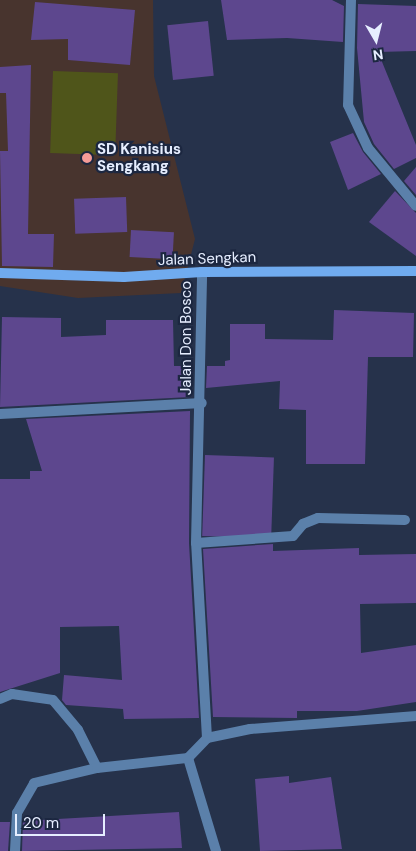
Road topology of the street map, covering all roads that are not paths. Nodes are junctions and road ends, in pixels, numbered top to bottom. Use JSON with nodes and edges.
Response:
{"nodes":[{"id":1,"x":350,"y":0,"type":"edge"},
{"id":2,"x":416,"y":206,"type":"edge"},
{"id":3,"x":416,"y":271,"type":"edge"},
{"id":4,"x":202,"y":272,"type":"junction"},
{"id":5,"x":0,"y":273,"type":"edge"},
{"id":6,"x":202,"y":404,"type":"junction"},
{"id":7,"x":0,"y":414,"type":"edge"},
{"id":8,"x":406,"y":520,"type":"dead end"},
{"id":9,"x":196,"y":543,"type":"junction"},
{"id":10,"x":0,"y":699,"type":"edge"},
{"id":11,"x":416,"y":716,"type":"edge"},
{"id":12,"x":206,"y":738,"type":"junction"},
{"id":13,"x":188,"y":758,"type":"junction"},
{"id":14,"x":97,"y":768,"type":"junction"},
{"id":15,"x":15,"y":851,"type":"edge"},
{"id":16,"x":216,"y":851,"type":"edge"}],
"edges":[{"from":1,"to":2,"type":"street"},
{"from":3,"to":4,"type":"main road","name":"Jalan Sengkan"},
{"from":4,"to":5,"type":"main road","name":"Jalan Sengkan"},
{"from":4,"to":6,"type":"street","name":"Jalan Don Bosco"},
{"from":6,"to":7,"type":"street"},
{"from":6,"to":9,"type":"street","name":"Jalan Don Bosco"},
{"from":8,"to":9,"type":"street"},
{"from":9,"to":12,"type":"street","name":"Jalan Don Bosco"},
{"from":10,"to":14,"type":"street"},
{"from":11,"to":12,"type":"street"},
{"from":12,"to":13,"type":"street"},
{"from":13,"to":14,"type":"street"},
{"from":13,"to":16,"type":"street"},
{"from":14,"to":15,"type":"street"}]}
